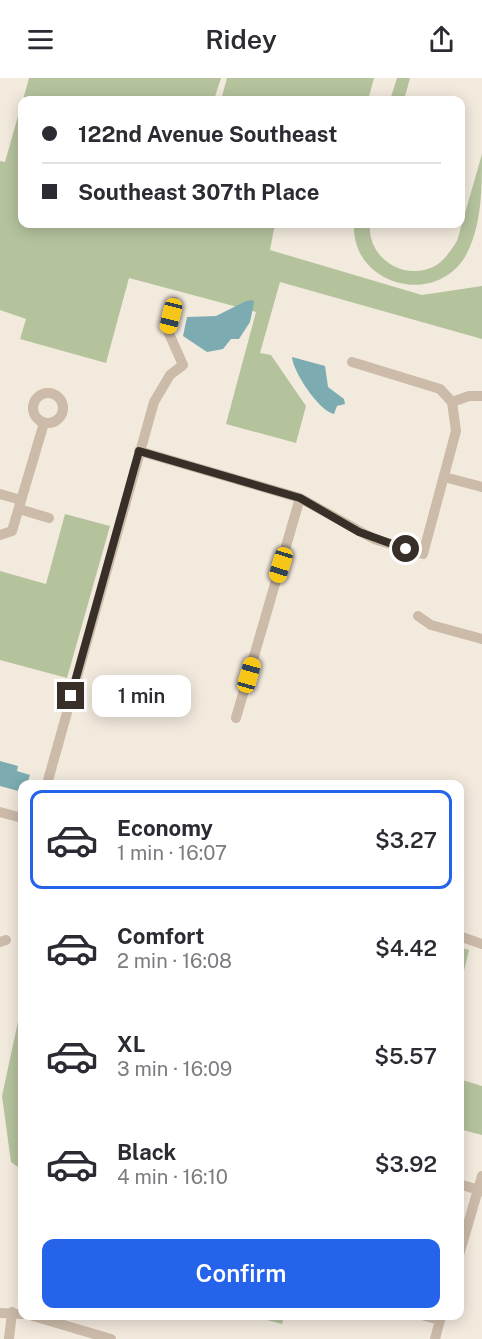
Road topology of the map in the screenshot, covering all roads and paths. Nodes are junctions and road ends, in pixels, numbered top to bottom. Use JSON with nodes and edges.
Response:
{"nodes":[{"id":1,"x":174,"y":302,"type":"dead end"},
{"id":2,"x":352,"y":362,"type":"dead end"},
{"id":3,"x":482,"y":396,"type":"edge"},
{"id":4,"x":452,"y":402,"type":"junction"},
{"id":5,"x":44,"y":423,"type":"dead end"},
{"id":6,"x":139,"y":451,"type":"junction"},
{"id":7,"x":444,"y":477,"type":"junction"},
{"id":8,"x":482,"y":487,"type":"edge"},
{"id":9,"x":0,"y":494,"type":"edge"},
{"id":10,"x":300,"y":498,"type":"junction"},
{"id":11,"x":20,"y":505,"type":"junction"},
{"id":12,"x":49,"y":518,"type":"dead end"},
{"id":13,"x":0,"y":535,"type":"edge"},
{"id":14,"x":418,"y":616,"type":"dead end"},
{"id":15,"x":482,"y":639,"type":"edge"},
{"id":16,"x":236,"y":718,"type":"dead end"},
{"id":17,"x":48,"y":780,"type":"edge"},
{"id":18,"x":0,"y":812,"type":"edge"},
{"id":19,"x":18,"y":817,"type":"edge"},
{"id":20,"x":464,"y":936,"type":"edge"},
{"id":21,"x":464,"y":937,"type":"edge"},
{"id":22,"x":482,"y":938,"type":"edge"},
{"id":23,"x":482,"y":944,"type":"edge"},
{"id":24,"x":482,"y":1176,"type":"edge"},
{"id":25,"x":464,"y":1186,"type":"edge"},
{"id":26,"x":480,"y":1191,"type":"edge"},
{"id":27,"x":464,"y":1240,"type":"edge"},
{"id":28,"x":0,"y":1313,"type":"edge"},
{"id":29,"x":17,"y":1313,"type":"edge"},
{"id":30,"x":68,"y":1320,"type":"edge"},
{"id":31,"x":440,"y":1320,"type":"edge"},
{"id":32,"x":9,"y":1339,"type":"edge"},
{"id":33,"x":111,"y":1339,"type":"edge"},
{"id":34,"x":435,"y":1339,"type":"edge"}],
"edges":[{"from":1,"to":6,"type":"street"},
{"from":2,"to":4,"type":"street"},
{"from":3,"to":4,"type":"street"},
{"from":4,"to":7,"type":"street"},
{"from":5,"to":11,"type":"street"},
{"from":6,"to":10,"type":"street"},
{"from":6,"to":17,"type":"street"},
{"from":7,"to":8,"type":"street"},
{"from":7,"to":10,"type":"street"},
{"from":9,"to":11,"type":"street"},
{"from":10,"to":16,"type":"street"},
{"from":11,"to":12,"type":"street"},
{"from":11,"to":13,"type":"street"},
{"from":14,"to":15,"type":"street"},
{"from":18,"to":19,"type":"street"},
{"from":20,"to":22,"type":"street"},
{"from":21,"to":23,"type":"street"},
{"from":24,"to":26,"type":"street"},
{"from":25,"to":26,"type":"street"},
{"from":26,"to":27,"type":"street"},
{"from":28,"to":29,"type":"street"},
{"from":29,"to":32,"type":"street"},
{"from":30,"to":33,"type":"street"},
{"from":31,"to":34,"type":"street"}]}
